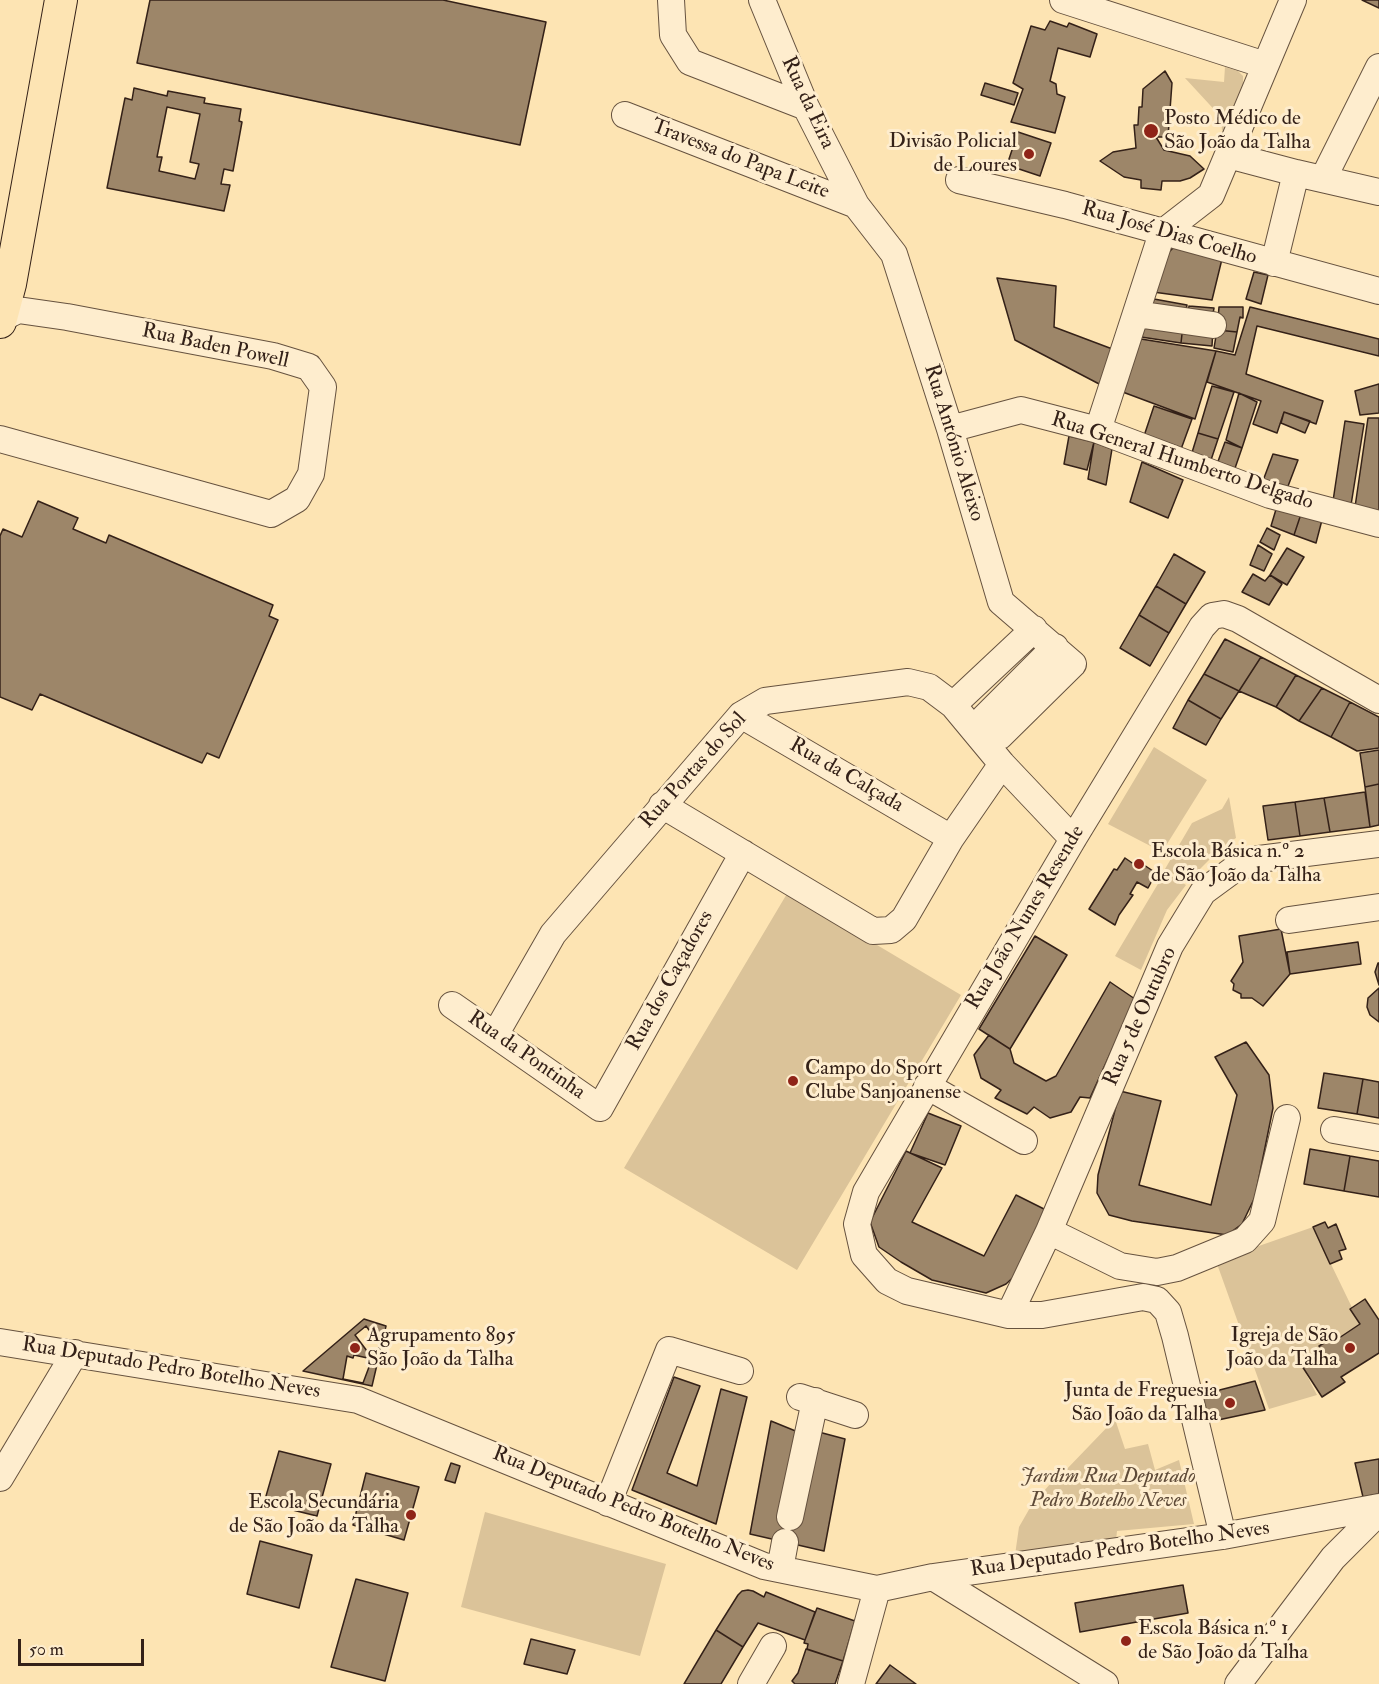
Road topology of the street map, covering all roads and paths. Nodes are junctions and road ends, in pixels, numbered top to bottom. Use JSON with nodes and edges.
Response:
{"nodes":[{"id":1,"x":61,"y":0,"type":"edge"},
{"id":2,"x":671,"y":0,"type":"edge"},
{"id":3,"x":762,"y":0,"type":"edge"},
{"id":4,"x":1063,"y":0,"type":"edge"},
{"id":5,"x":1293,"y":0,"type":"edge"},
{"id":6,"x":1265,"y":65,"type":"junction"},
{"id":7,"x":1379,"y":67,"type":"edge"},
{"id":8,"x":806,"y":107,"type":"junction"},
{"id":9,"x":625,"y":115,"type":"dead end"},
{"id":10,"x":1228,"y":155,"type":"junction"},
{"id":11,"x":1296,"y":173,"type":"junction"},
{"id":12,"x":1323,"y":179,"type":"junction"},
{"id":13,"x":959,"y":180,"type":"dead end"},
{"id":14,"x":1379,"y":192,"type":"edge"},
{"id":15,"x":856,"y":204,"type":"junction"},
{"id":16,"x":1162,"y":233,"type":"junction"},
{"id":17,"x":1274,"y":263,"type":"junction"},
{"id":18,"x":1379,"y":291,"type":"edge"},
{"id":19,"x":1136,"y":314,"type":"junction"},
{"id":20,"x":1,"y":320,"type":"edge"},
{"id":21,"x":1213,"y":325,"type":"dead end"},
{"id":22,"x":950,"y":429,"type":"junction"},
{"id":23,"x":1098,"y":430,"type":"junction"},
{"id":24,"x":2,"y":438,"type":"edge"},
{"id":25,"x":1379,"y":524,"type":"edge"},
{"id":26,"x":1034,"y":629,"type":"junction"},
{"id":27,"x":1379,"y":700,"type":"edge"},
{"id":28,"x":952,"y":705,"type":"junction"},
{"id":29,"x":741,"y":715,"type":"junction"},
{"id":30,"x":992,"y":727,"type":"dead end"},
{"id":31,"x":1002,"y":764,"type":"junction"},
{"id":32,"x":662,"y":805,"type":"junction"},
{"id":33,"x":951,"y":838,"type":"junction"},
{"id":34,"x":1073,"y":839,"type":"junction"},
{"id":35,"x":1379,"y":844,"type":"edge"},
{"id":36,"x":743,"y":854,"type":"junction"},
{"id":37,"x":1379,"y":907,"type":"edge"},
{"id":38,"x":1289,"y":920,"type":"dead end"},
{"id":39,"x":452,"y":1005,"type":"dead end"},
{"id":40,"x":495,"y":1035,"type":"junction"},
{"id":41,"x":927,"y":1086,"type":"junction"},
{"id":42,"x":600,"y":1108,"type":"joint"},
{"id":43,"x":1287,"y":1118,"type":"dead end"},
{"id":44,"x":1334,"y":1130,"type":"dead end"},
{"id":45,"x":1379,"y":1138,"type":"edge"},
{"id":46,"x":1024,"y":1141,"type":"dead end"},
{"id":47,"x":1049,"y":1231,"type":"junction"},
{"id":48,"x":1010,"y":1315,"type":"junction"},
{"id":49,"x":0,"y":1342,"type":"edge"},
{"id":50,"x":75,"y":1353,"type":"junction"},
{"id":51,"x":740,"y":1371,"type":"dead end"},
{"id":52,"x":855,"y":1415,"type":"dead end"},
{"id":53,"x":0,"y":1478,"type":"edge"},
{"id":54,"x":608,"y":1503,"type":"junction"},
{"id":55,"x":1379,"y":1507,"type":"edge"},
{"id":56,"x":1379,"y":1512,"type":"edge"},
{"id":57,"x":790,"y":1517,"type":"dead end"},
{"id":58,"x":1315,"y":1519,"type":"junction"},
{"id":59,"x":1223,"y":1536,"type":"junction"},
{"id":60,"x":785,"y":1542,"type":"dead end"},
{"id":61,"x":1333,"y":1558,"type":"junction"},
{"id":62,"x":780,"y":1569,"type":"junction"},
{"id":63,"x":933,"y":1577,"type":"junction"},
{"id":64,"x":877,"y":1589,"type":"junction"},
{"id":65,"x":774,"y":1646,"type":"dead end"},
{"id":66,"x":751,"y":1684,"type":"edge"},
{"id":67,"x":851,"y":1684,"type":"edge"},
{"id":68,"x":1105,"y":1684,"type":"edge"},
{"id":69,"x":1238,"y":1684,"type":"edge"}],
"edges":[{"from":1,"to":20,"type":"main road"},
{"from":2,"to":8,"type":"street"},
{"from":3,"to":8,"type":"street","name":"Rua da Eira"},
{"from":4,"to":6,"type":"street"},
{"from":5,"to":6,"type":"street"},
{"from":6,"to":10,"type":"street"},
{"from":7,"to":12,"type":"street"},
{"from":8,"to":15,"type":"street","name":"Rua da Eira"},
{"from":9,"to":15,"type":"street","name":"Travessa do Papa Leite"},
{"from":10,"to":11,"type":"street"},
{"from":10,"to":16,"type":"street"},
{"from":11,"to":12,"type":"street"},
{"from":11,"to":17,"type":"street"},
{"from":12,"to":14,"type":"street"},
{"from":13,"to":16,"type":"street","name":"Rua José Dias Coelho"},
{"from":15,"to":22,"type":"street","name":"Rua António Aleixo"},
{"from":16,"to":17,"type":"street","name":"Rua José Dias Coelho"},
{"from":16,"to":19,"type":"street"},
{"from":17,"to":18,"type":"street","name":"Rua José Dias Coelho"},
{"from":19,"to":21,"type":"street"},
{"from":19,"to":23,"type":"street"},
{"from":20,"to":24,"type":"street","name":"Rua Baden Powell"},
{"from":22,"to":23,"type":"street","name":"Rua General Humberto Delgado"},
{"from":22,"to":26,"type":"street","name":"Rua António Aleixo"},
{"from":23,"to":25,"type":"street","name":"Rua General Humberto Delgado"},
{"from":26,"to":28,"type":"street"},
{"from":26,"to":30,"type":"street","name":"Rua António Aleixo"},
{"from":27,"to":34,"type":"street","name":"Rua João Nunes Resende"},
{"from":28,"to":29,"type":"street","name":"Rua Portas do Sol"},
{"from":28,"to":31,"type":"street","name":"Rua Portas do Sol"},
{"from":29,"to":32,"type":"street","name":"Rua Portas do Sol"},
{"from":29,"to":33,"type":"street","name":"Rua da Calçada"},
{"from":31,"to":33,"type":"street"},
{"from":31,"to":34,"type":"street","name":"Rua Portas do Sol"},
{"from":32,"to":36,"type":"street"},
{"from":32,"to":40,"type":"street","name":"Rua Portas do Sol"},
{"from":33,"to":36,"type":"street"},
{"from":34,"to":41,"type":"street","name":"Rua João Nunes Resende"},
{"from":35,"to":47,"type":"street","name":"Rua 5 de Outubro"},
{"from":36,"to":42,"type":"street","name":"Rua dos Caçadores"},
{"from":37,"to":38,"type":"street"},
{"from":39,"to":40,"type":"street","name":"Rua da Pontinha"},
{"from":40,"to":42,"type":"street","name":"Rua da Pontinha"},
{"from":41,"to":46,"type":"street"},
{"from":41,"to":48,"type":"street","name":"Rua João Nunes Resende"},
{"from":43,"to":47,"type":"street"},
{"from":44,"to":45,"type":"street"},
{"from":47,"to":48,"type":"street","name":"Rua 5 de Outubro"},
{"from":48,"to":59,"type":"street","name":"Rua João Nunes Resende"},
{"from":49,"to":50,"type":"street","name":"Rua Deputado Pedro Botelho Neves"},
{"from":50,"to":53,"type":"street"},
{"from":50,"to":54,"type":"street","name":"Rua Deputado Pedro Botelho Neves"},
{"from":51,"to":54,"type":"street"},
{"from":52,"to":57,"type":"street"},
{"from":54,"to":62,"type":"street","name":"Rua Deputado Pedro Botelho Neves"},
{"from":55,"to":58,"type":"street","name":"Rua Deputado Pedro Botelho Neves"},
{"from":56,"to":61,"type":"street"},
{"from":58,"to":59,"type":"street","name":"Rua Deputado Pedro Botelho Neves"},
{"from":58,"to":61,"type":"street"},
{"from":59,"to":63,"type":"street","name":"Rua Deputado Pedro Botelho Neves"},
{"from":60,"to":62,"type":"street"},
{"from":61,"to":69,"type":"street"},
{"from":62,"to":64,"type":"street","name":"Rua Deputado Pedro Botelho Neves"},
{"from":63,"to":64,"type":"street","name":"Rua Deputado Pedro Botelho Neves"},
{"from":63,"to":68,"type":"street"},
{"from":64,"to":67,"type":"street"},
{"from":65,"to":66,"type":"street"}]}
